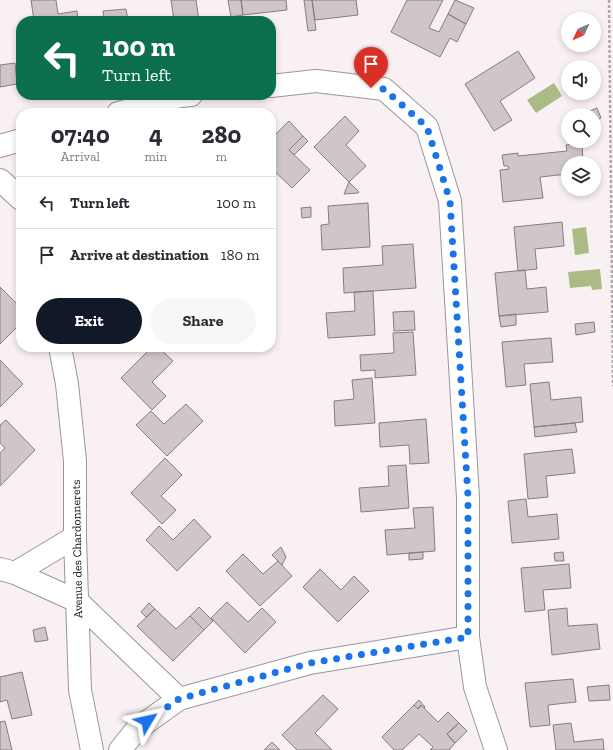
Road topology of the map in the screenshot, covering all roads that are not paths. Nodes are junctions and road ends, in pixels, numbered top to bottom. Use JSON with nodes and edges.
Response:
{"nodes":[{"id":1,"x":276,"y":85,"type":"edge"},
{"id":2,"x":166,"y":100,"type":"edge"},
{"id":3,"x":137,"y":108,"type":"edge"},
{"id":4,"x":16,"y":141,"type":"edge"},
{"id":5,"x":0,"y":146,"type":"edge"},
{"id":6,"x":0,"y":180,"type":"edge"},
{"id":7,"x":16,"y":194,"type":"edge"},
{"id":8,"x":61,"y":352,"type":"edge"},
{"id":9,"x":75,"y":537,"type":"junction"},
{"id":10,"x":8,"y":571,"type":"edge"},
{"id":11,"x":77,"y":601,"type":"junction"},
{"id":12,"x":468,"y":637,"type":"junction"},
{"id":13,"x":179,"y":699,"type":"junction"},
{"id":14,"x":92,"y":750,"type":"edge"},
{"id":15,"x":120,"y":750,"type":"edge"},
{"id":16,"x":496,"y":750,"type":"edge"}],
"edges":[{"from":1,"to":12,"type":"street"},
{"from":2,"to":3,"type":"street"},
{"from":4,"to":5,"type":"street"},
{"from":6,"to":7,"type":"street"},
{"from":8,"to":9,"type":"street","name":"Avenue des Chardonnerets"},
{"from":9,"to":10,"type":"street"},
{"from":9,"to":11,"type":"street","name":"Avenue des Chardonnerets"},
{"from":10,"to":11,"type":"street"},
{"from":11,"to":13,"type":"street"},
{"from":11,"to":14,"type":"street","name":"Avenue des Chardonnerets"},
{"from":12,"to":13,"type":"street"},
{"from":12,"to":16,"type":"street"},
{"from":13,"to":15,"type":"street"}]}
